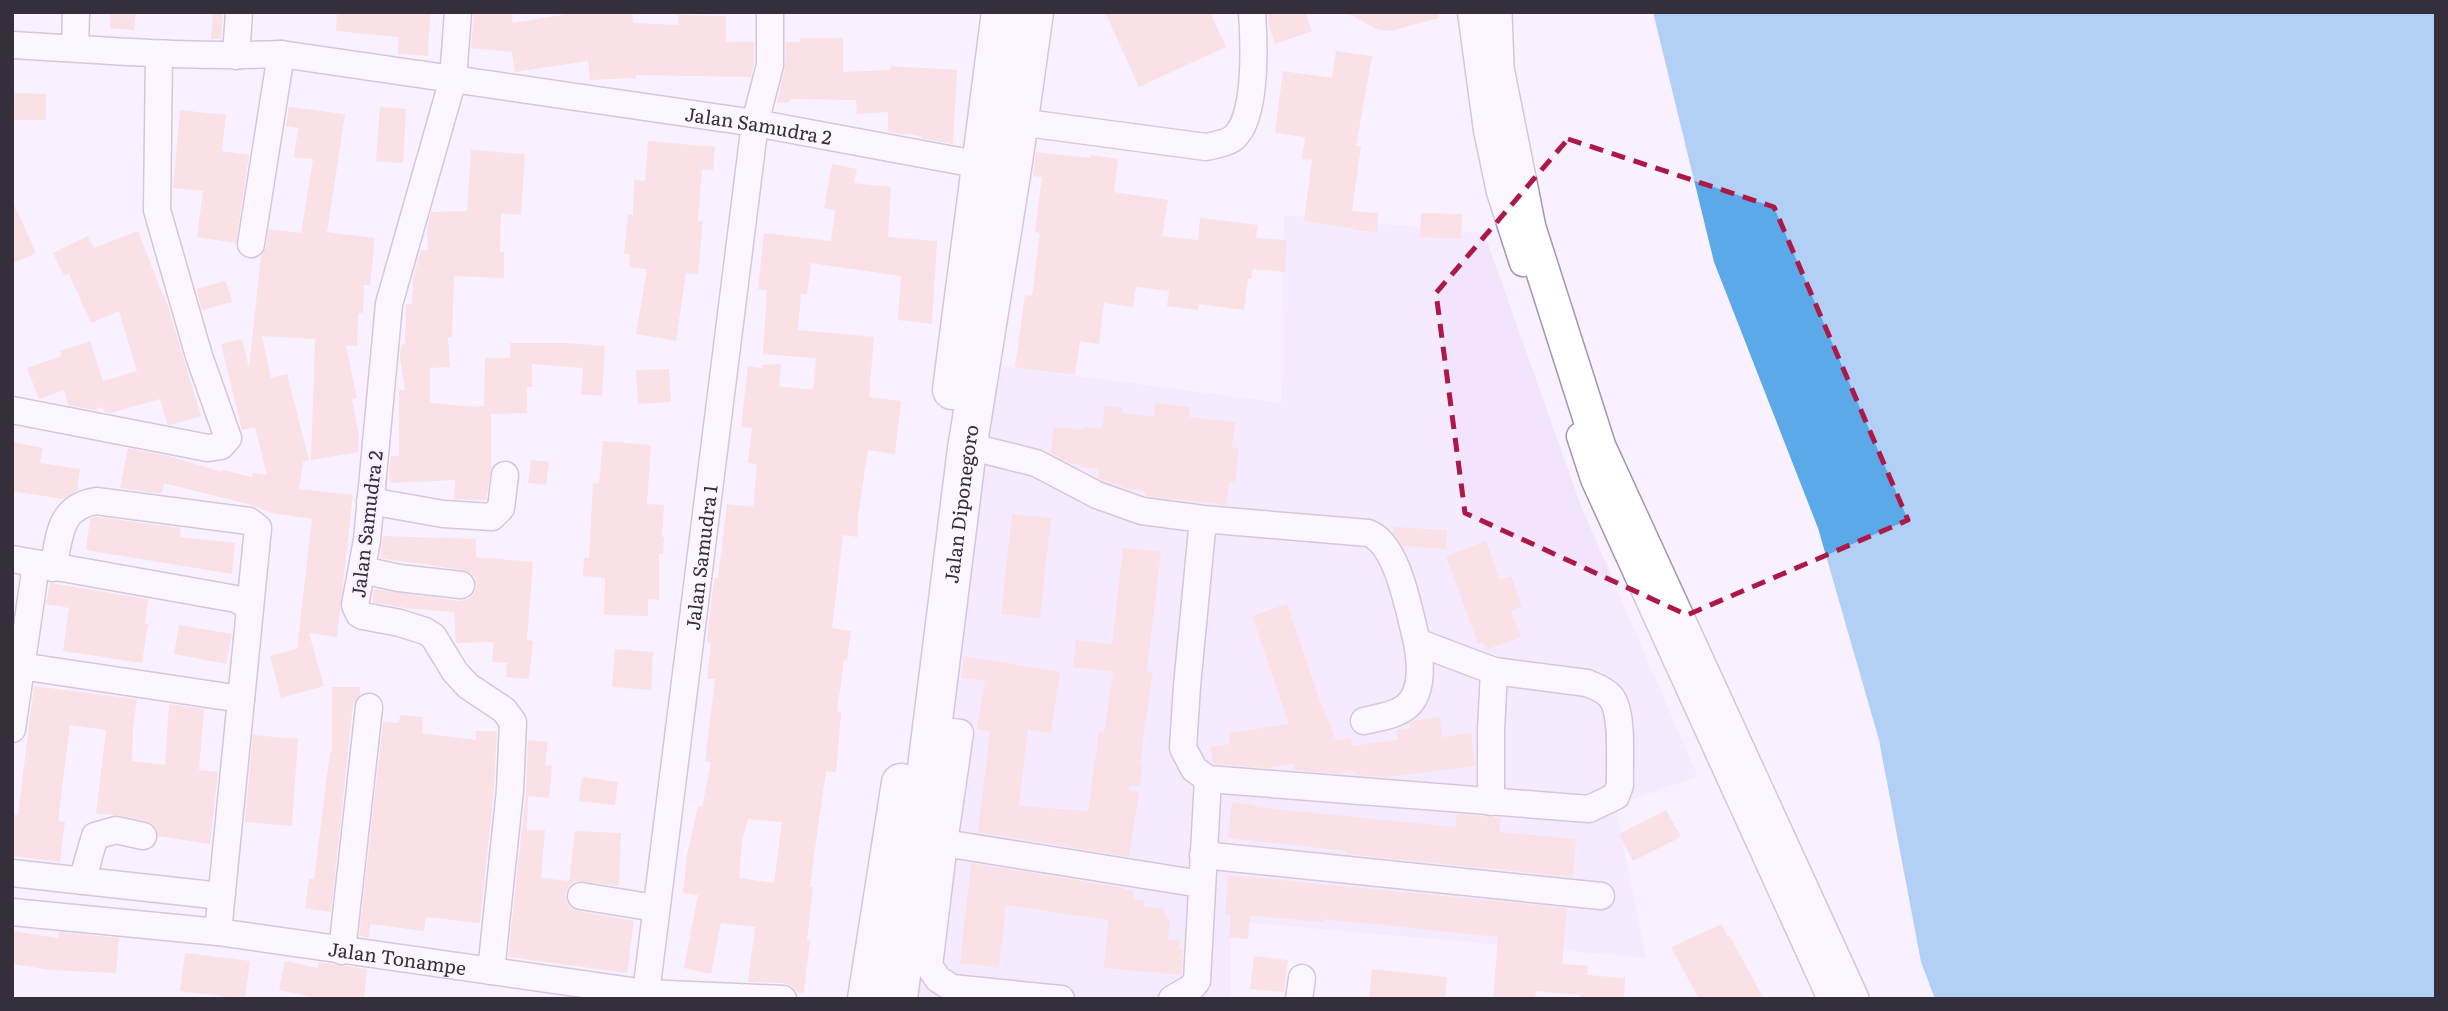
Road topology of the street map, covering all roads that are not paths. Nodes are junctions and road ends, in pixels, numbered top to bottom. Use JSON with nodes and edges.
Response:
{"nodes":[{"id":1,"x":76,"y":12,"type":"edge"},
{"id":2,"x":239,"y":12,"type":"edge"},
{"id":3,"x":458,"y":12,"type":"edge"},
{"id":4,"x":770,"y":12,"type":"edge"},
{"id":5,"x":1001,"y":12,"type":"edge"},
{"id":6,"x":1034,"y":12,"type":"edge"},
{"id":7,"x":1252,"y":12,"type":"edge"},
{"id":8,"x":1471,"y":12,"type":"edge"},
{"id":9,"x":1495,"y":12,"type":"edge"},
{"id":10,"x":12,"y":44,"type":"edge"},
{"id":11,"x":75,"y":48,"type":"junction"},
{"id":12,"x":159,"y":54,"type":"junction"},
{"id":13,"x":281,"y":54,"type":"junction"},
{"id":14,"x":236,"y":56,"type":"junction"},
{"id":15,"x":453,"y":79,"type":"junction"},
{"id":16,"x":755,"y":122,"type":"junction"},
{"id":17,"x":1019,"y":122,"type":"junction"},
{"id":18,"x":981,"y":165,"type":"junction"},
{"id":19,"x":251,"y":244,"type":"dead end"},
{"id":20,"x":12,"y":410,"type":"edge"},
{"id":21,"x":967,"y":449,"type":"junction"},
{"id":22,"x":505,"y":475,"type":"dead end"},
{"id":23,"x":370,"y":501,"type":"junction"},
{"id":24,"x":1203,"y":519,"type":"junction"},
{"id":25,"x":34,"y":564,"type":"edge"},
{"id":26,"x":362,"y":570,"type":"junction"},
{"id":27,"x":461,"y":585,"type":"dead end"},
{"id":28,"x":250,"y":607,"type":"junction"},
{"id":29,"x":1417,"y":642,"type":"junction"},
{"id":30,"x":20,"y":666,"type":"junction"},
{"id":31,"x":1494,"y":671,"type":"junction"},
{"id":32,"x":14,"y":694,"type":"edge"},
{"id":33,"x":241,"y":699,"type":"junction"},
{"id":34,"x":369,"y":707,"type":"dead end"},
{"id":35,"x":1364,"y":720,"type":"dead end"},
{"id":36,"x":12,"y":729,"type":"edge"},
{"id":37,"x":933,"y":730,"type":"junction"},
{"id":38,"x":1208,"y":779,"type":"junction"},
{"id":39,"x":1491,"y":802,"type":"junction"},
{"id":40,"x":143,"y":836,"type":"dead end"},
{"id":41,"x":944,"y":843,"type":"junction"},
{"id":42,"x":1203,"y":855,"type":"junction"},
{"id":43,"x":12,"y":873,"type":"edge"},
{"id":44,"x":82,"y":881,"type":"junction"},
{"id":45,"x":1201,"y":884,"type":"junction"},
{"id":46,"x":221,"y":896,"type":"junction"},
{"id":47,"x":581,"y":896,"type":"dead end"},
{"id":48,"x":1601,"y":896,"type":"dead end"},
{"id":49,"x":656,"y":908,"type":"junction"},
{"id":50,"x":12,"y":912,"type":"edge"},
{"id":51,"x":218,"y":932,"type":"junction"},
{"id":52,"x":342,"y":951,"type":"junction"},
{"id":53,"x":491,"y":971,"type":"junction"},
{"id":54,"x":555,"y":989,"type":"edge"},
{"id":55,"x":646,"y":993,"type":"junction"},
{"id":56,"x":996,"y":995,"type":"edge"},
{"id":57,"x":783,"y":999,"type":"edge"},
{"id":58,"x":866,"y":999,"type":"edge"},
{"id":59,"x":898,"y":999,"type":"edge"},
{"id":60,"x":1062,"y":999,"type":"edge"},
{"id":61,"x":1172,"y":999,"type":"edge"},
{"id":62,"x":1831,"y":999,"type":"edge"},
{"id":63,"x":1852,"y":999,"type":"edge"}],
"edges":[{"from":1,"to":11,"type":"street"},
{"from":2,"to":14,"type":"street"},
{"from":3,"to":15,"type":"street","name":"Jalan Samudra 2"},
{"from":4,"to":16,"type":"street","name":"Jalan Samudra 1"},
{"from":5,"to":18,"type":"highway","name":"Jalan Diponegoro"},
{"from":6,"to":17,"type":"highway","name":"Jalan Diponegoro"},
{"from":7,"to":17,"type":"street"},
{"from":8,"to":62,"type":"street"},
{"from":9,"to":63,"type":"main road"},
{"from":10,"to":11,"type":"street","name":"Jalan Samudra 2"},
{"from":11,"to":12,"type":"street","name":"Jalan Samudra 2"},
{"from":12,"to":14,"type":"street","name":"Jalan Samudra 2"},
{"from":12,"to":20,"type":"street"},
{"from":13,"to":14,"type":"street","name":"Jalan Samudra 2"},
{"from":13,"to":15,"type":"street","name":"Jalan Samudra 2"},
{"from":13,"to":19,"type":"street"},
{"from":15,"to":16,"type":"street","name":"Jalan Samudra 2"},
{"from":15,"to":23,"type":"street","name":"Jalan Samudra 2"},
{"from":16,"to":18,"type":"street","name":"Jalan Samudra 2"},
{"from":16,"to":49,"type":"street","name":"Jalan Samudra 1"},
{"from":17,"to":21,"type":"highway","name":"Jalan Diponegoro"},
{"from":18,"to":58,"type":"highway","name":"Jalan Diponegoro"},
{"from":21,"to":24,"type":"street"},
{"from":21,"to":37,"type":"highway","name":"Jalan Diponegoro"},
{"from":22,"to":23,"type":"street"},
{"from":23,"to":26,"type":"street","name":"Jalan Samudra 2"},
{"from":24,"to":29,"type":"street"},
{"from":24,"to":38,"type":"street"},
{"from":25,"to":28,"type":"street"},
{"from":25,"to":28,"type":"street"},
{"from":25,"to":30,"type":"street"},
{"from":26,"to":27,"type":"street"},
{"from":26,"to":53,"type":"street","name":"Jalan Samudra 2"},
{"from":28,"to":33,"type":"street"},
{"from":29,"to":31,"type":"street"},
{"from":29,"to":35,"type":"street"},
{"from":30,"to":32,"type":"street"},
{"from":30,"to":33,"type":"street"},
{"from":31,"to":39,"type":"street"},
{"from":31,"to":39,"type":"street"},
{"from":32,"to":36,"type":"street"},
{"from":33,"to":46,"type":"street"},
{"from":34,"to":52,"type":"street"},
{"from":37,"to":41,"type":"street"},
{"from":37,"to":59,"type":"highway","name":"Jalan Diponegoro"},
{"from":38,"to":39,"type":"street"},
{"from":38,"to":42,"type":"street"},
{"from":40,"to":44,"type":"street"},
{"from":41,"to":45,"type":"street"},
{"from":41,"to":56,"type":"street"},
{"from":42,"to":45,"type":"street"},
{"from":42,"to":48,"type":"street"},
{"from":43,"to":44,"type":"street"},
{"from":44,"to":46,"type":"street"},
{"from":45,"to":61,"type":"street"},
{"from":46,"to":51,"type":"street"},
{"from":47,"to":49,"type":"street"},
{"from":49,"to":55,"type":"street","name":"Jalan Samudra 1"},
{"from":50,"to":51,"type":"street","name":"Jalan Tonampe"},
{"from":51,"to":52,"type":"street","name":"Jalan Tonampe"},
{"from":52,"to":53,"type":"street","name":"Jalan Tonampe"},
{"from":53,"to":54,"type":"street","name":"Jalan Tonampe"},
{"from":54,"to":55,"type":"street","name":"Jalan Tonampe"},
{"from":55,"to":57,"type":"street","name":"Jalan Tonampe"},
{"from":56,"to":60,"type":"street"}]}
